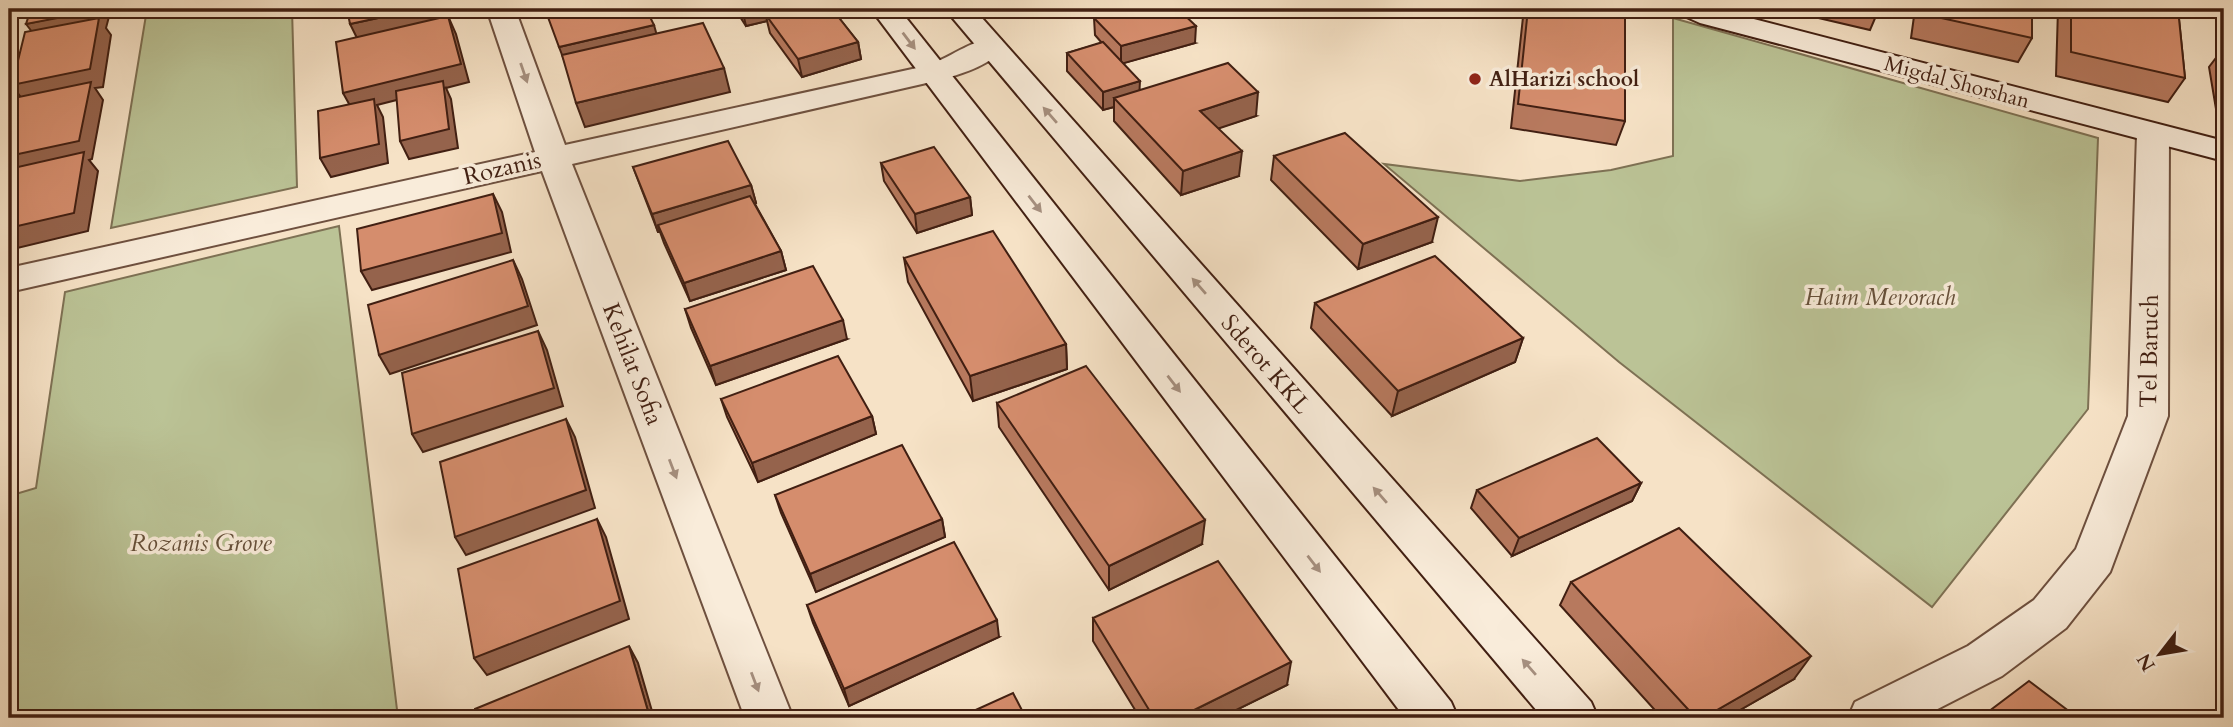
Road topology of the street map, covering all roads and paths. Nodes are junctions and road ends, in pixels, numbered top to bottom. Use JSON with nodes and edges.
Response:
{"nodes":[{"id":1,"x":501,"y":9,"type":"edge"},
{"id":2,"x":885,"y":9,"type":"edge"},
{"id":3,"x":959,"y":9,"type":"edge"},
{"id":4,"x":1692,"y":9,"type":"edge"},
{"id":5,"x":990,"y":46,"type":"junction"},
{"id":6,"x":933,"y":73,"type":"junction"},
{"id":7,"x":2153,"y":134,"type":"junction"},
{"id":8,"x":2224,"y":151,"type":"edge"},
{"id":9,"x":553,"y":157,"type":"junction"},
{"id":10,"x":9,"y":280,"type":"edge"},
{"id":11,"x":769,"y":718,"type":"edge"},
{"id":12,"x":1434,"y":718,"type":"edge"},
{"id":13,"x":1574,"y":718,"type":"edge"},
{"id":14,"x":1872,"y":718,"type":"edge"}],
"edges":[{"from":1,"to":9,"type":"street","name":"Kehilat Sofia","one_way":true},
{"from":2,"to":6,"type":"street","one_way":true},
{"from":3,"to":5,"type":"street","name":"Sderot KKL"},
{"from":4,"to":7,"type":"street","name":"Migdal Shorshan"},
{"from":5,"to":6,"type":"street","name":"Rozanis"},
{"from":13,"to":5,"type":"street","name":"Sderot KKL","one_way":true},
{"from":6,"to":9,"type":"street","name":"Rozanis"},
{"from":6,"to":12,"type":"street","one_way":true},
{"from":7,"to":8,"type":"street","name":"Migdal Shorshan"},
{"from":7,"to":14,"type":"street","name":"Tel Baruch"},
{"from":9,"to":10,"type":"street","name":"Rozanis"},
{"from":9,"to":11,"type":"street","name":"Kehilat Sofia","one_way":true}]}
